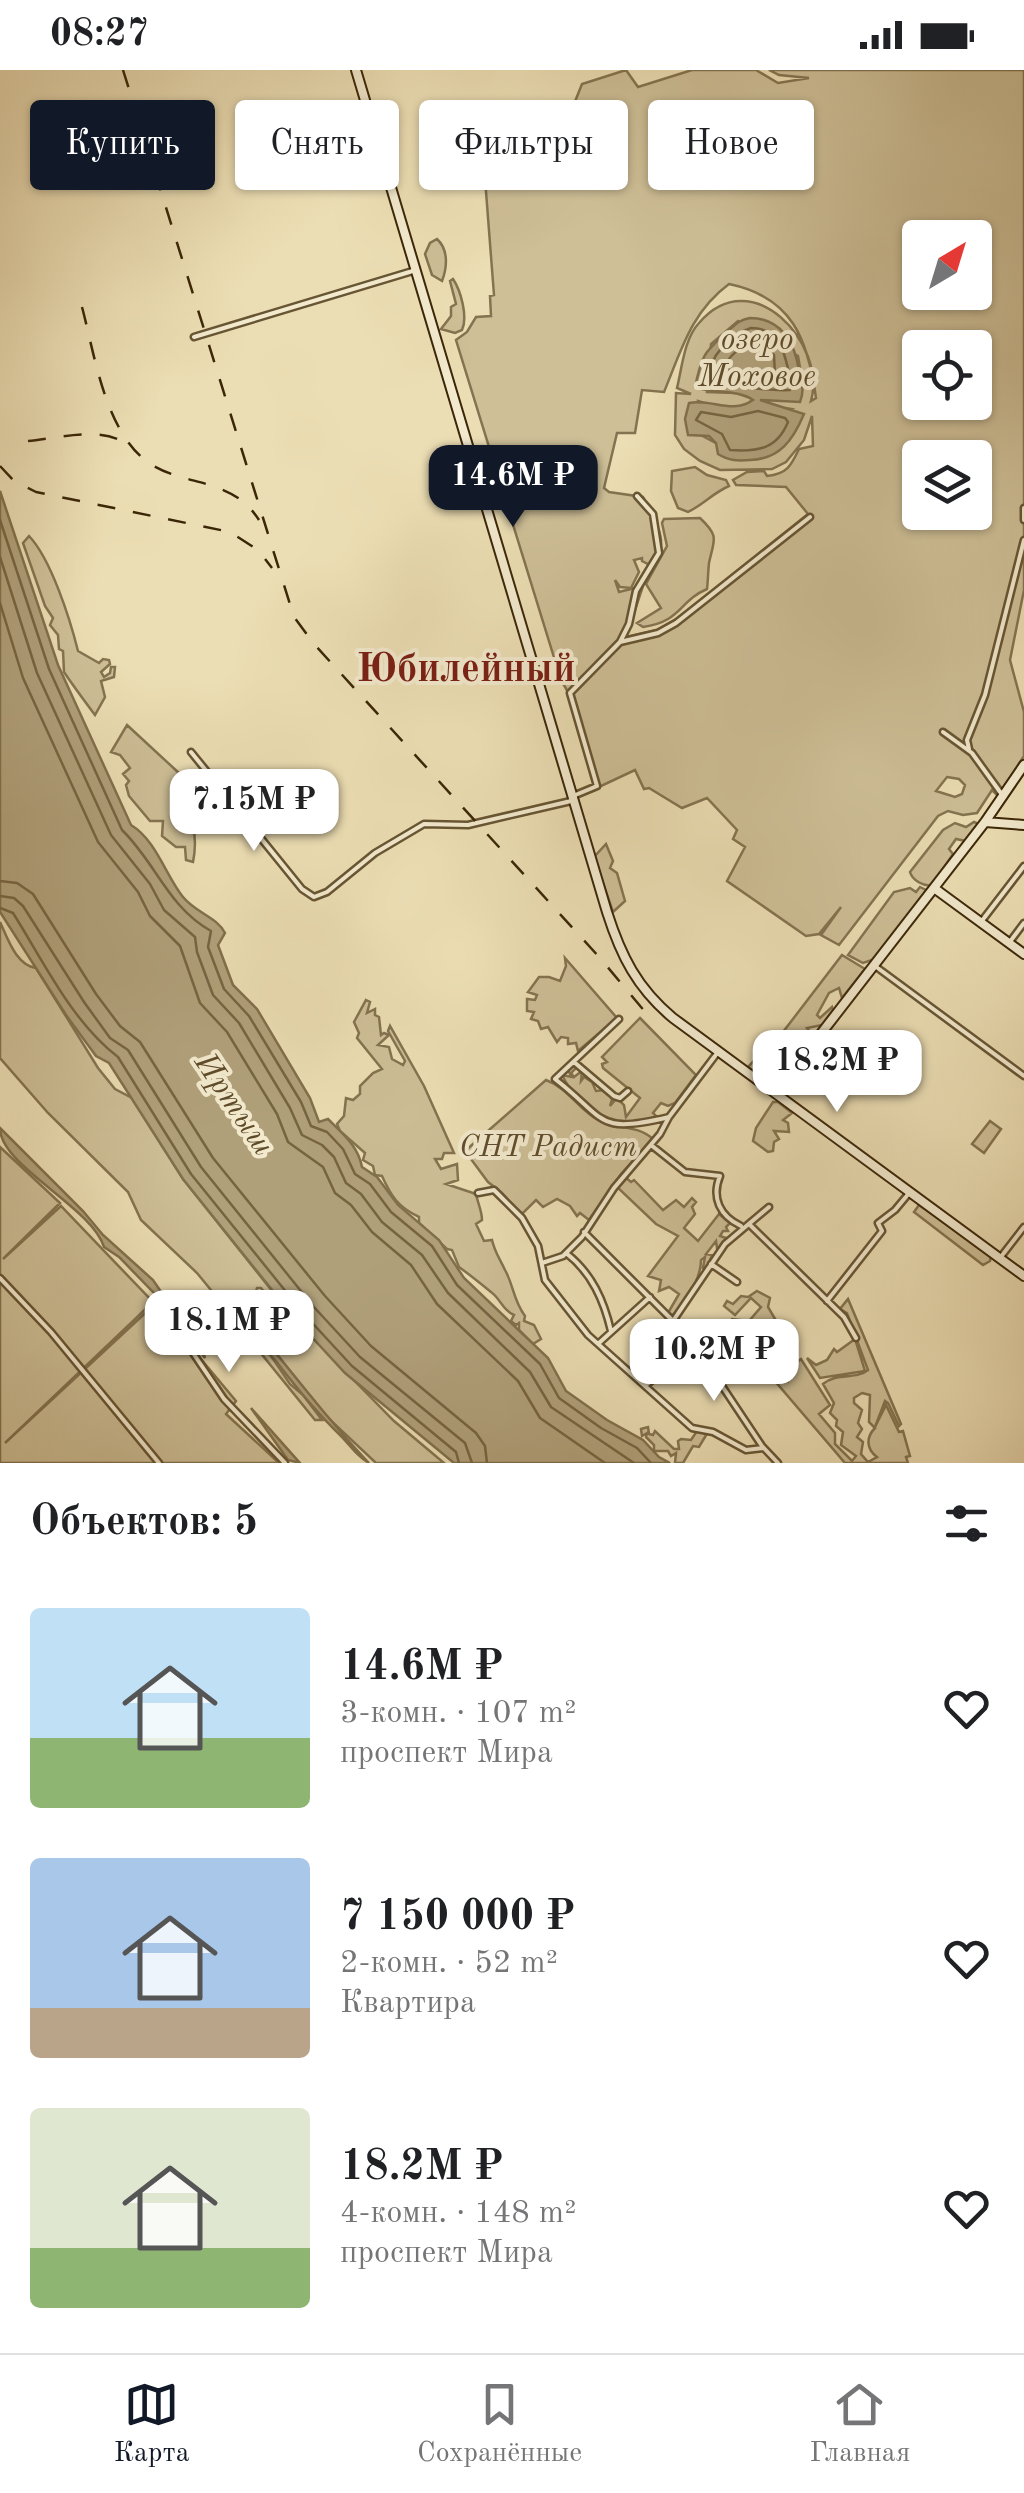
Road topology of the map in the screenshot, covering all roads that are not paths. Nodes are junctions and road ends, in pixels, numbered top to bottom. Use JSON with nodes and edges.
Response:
{"nodes":[{"id":1,"x":356,"y":70,"type":"edge"},
{"id":2,"x":416,"y":270,"type":"junction"},
{"id":3,"x":194,"y":337,"type":"dead end"},
{"id":4,"x":637,"y":496,"type":"dead end"},
{"id":5,"x":1024,"y":508,"type":"edge"},
{"id":6,"x":810,"y":517,"type":"dead end"},
{"id":7,"x":1024,"y":520,"type":"edge"},
{"id":8,"x":1024,"y":540,"type":"edge"},
{"id":9,"x":620,"y":642,"type":"junction"},
{"id":10,"x":943,"y":732,"type":"dead end"},
{"id":11,"x":969,"y":749,"type":"junction"},
{"id":12,"x":191,"y":752,"type":"dead end"},
{"id":13,"x":1024,"y":765,"type":"edge"},
{"id":14,"x":1003,"y":796,"type":"junction"},
{"id":15,"x":573,"y":798,"type":"junction"},
{"id":16,"x":987,"y":819,"type":"junction"},
{"id":17,"x":1024,"y":824,"type":"edge"},
{"id":18,"x":1024,"y":866,"type":"edge"},
{"id":19,"x":934,"y":888,"type":"junction"},
{"id":20,"x":981,"y":922,"type":"junction"},
{"id":21,"x":1024,"y":923,"type":"edge"},
{"id":22,"x":1009,"y":942,"type":"junction"},
{"id":23,"x":1024,"y":954,"type":"edge"},
{"id":24,"x":874,"y":965,"type":"junction"},
{"id":25,"x":619,"y":1019,"type":"dead end"},
{"id":26,"x":718,"y":1052,"type":"junction"},
{"id":27,"x":574,"y":1062,"type":"junction"},
{"id":28,"x":1024,"y":1076,"type":"edge"},
{"id":29,"x":628,"y":1091,"type":"dead end"},
{"id":30,"x":775,"y":1093,"type":"junction"},
{"id":31,"x":669,"y":1117,"type":"junction"},
{"id":32,"x":651,"y":1146,"type":"junction"},
{"id":33,"x":478,"y":1192,"type":"dead end"},
{"id":34,"x":910,"y":1192,"type":"junction"},
{"id":35,"x":768,"y":1208,"type":"dead end"},
{"id":36,"x":746,"y":1225,"type":"junction"},
{"id":37,"x":1024,"y":1227,"type":"edge"},
{"id":38,"x":584,"y":1232,"type":"junction"},
{"id":39,"x":566,"y":1254,"type":"junction"},
{"id":40,"x":1000,"y":1258,"type":"junction"},
{"id":41,"x":542,"y":1263,"type":"junction"},
{"id":42,"x":712,"y":1264,"type":"junction"},
{"id":43,"x":1024,"y":1276,"type":"edge"},
{"id":44,"x":0,"y":1278,"type":"edge"},
{"id":45,"x":737,"y":1282,"type":"dead end"},
{"id":46,"x":650,"y":1297,"type":"junction"},
{"id":47,"x":827,"y":1301,"type":"junction"},
{"id":48,"x":154,"y":1304,"type":"dead end"},
{"id":49,"x":672,"y":1321,"type":"junction"},
{"id":50,"x":611,"y":1331,"type":"junction"},
{"id":51,"x":856,"y":1338,"type":"dead end"},
{"id":52,"x":599,"y":1343,"type":"junction"},
{"id":53,"x":694,"y":1348,"type":"junction"},
{"id":54,"x":646,"y":1385,"type":"junction"},
{"id":55,"x":764,"y":1448,"type":"junction"},
{"id":56,"x":159,"y":1463,"type":"edge"},
{"id":57,"x":285,"y":1463,"type":"edge"},
{"id":58,"x":778,"y":1463,"type":"edge"}],
"edges":[{"from":1,"to":2,"type":"street"},
{"from":2,"to":3,"type":"street"},
{"from":2,"to":15,"type":"street"},
{"from":4,"to":9,"type":"street"},
{"from":5,"to":7,"type":"street"},
{"from":6,"to":9,"type":"street"},
{"from":8,"to":11,"type":"street"},
{"from":9,"to":15,"type":"street"},
{"from":10,"to":11,"type":"street"},
{"from":11,"to":14,"type":"street"},
{"from":12,"to":15,"type":"street"},
{"from":13,"to":14,"type":"street"},
{"from":14,"to":16,"type":"street"},
{"from":15,"to":26,"type":"street"},
{"from":16,"to":17,"type":"street"},
{"from":16,"to":19,"type":"street"},
{"from":18,"to":20,"type":"street"},
{"from":19,"to":20,"type":"street"},
{"from":19,"to":24,"type":"street"},
{"from":20,"to":22,"type":"street"},
{"from":21,"to":22,"type":"street"},
{"from":22,"to":23,"type":"street"},
{"from":24,"to":28,"type":"street"},
{"from":24,"to":30,"type":"street"},
{"from":25,"to":27,"type":"street"},
{"from":26,"to":30,"type":"street"},
{"from":26,"to":31,"type":"street"},
{"from":27,"to":29,"type":"street"},
{"from":27,"to":31,"type":"street"},
{"from":30,"to":34,"type":"street"},
{"from":31,"to":32,"type":"street"},
{"from":32,"to":36,"type":"street"},
{"from":32,"to":38,"type":"street"},
{"from":33,"to":41,"type":"street"},
{"from":34,"to":40,"type":"street"},
{"from":34,"to":47,"type":"street"},
{"from":35,"to":36,"type":"street"},
{"from":36,"to":42,"type":"street"},
{"from":36,"to":47,"type":"street"},
{"from":37,"to":40,"type":"street"},
{"from":38,"to":39,"type":"street"},
{"from":38,"to":46,"type":"street"},
{"from":39,"to":41,"type":"street"},
{"from":39,"to":50,"type":"street"},
{"from":40,"to":43,"type":"street"},
{"from":41,"to":52,"type":"street"},
{"from":42,"to":45,"type":"street"},
{"from":42,"to":49,"type":"street"},
{"from":44,"to":56,"type":"street"},
{"from":46,"to":49,"type":"street"},
{"from":46,"to":50,"type":"street"},
{"from":47,"to":51,"type":"street"},
{"from":48,"to":57,"type":"street"},
{"from":49,"to":53,"type":"street"},
{"from":50,"to":52,"type":"street"},
{"from":52,"to":54,"type":"street"},
{"from":53,"to":54,"type":"street"},
{"from":53,"to":55,"type":"street"},
{"from":54,"to":55,"type":"street"},
{"from":55,"to":58,"type":"street"}]}
